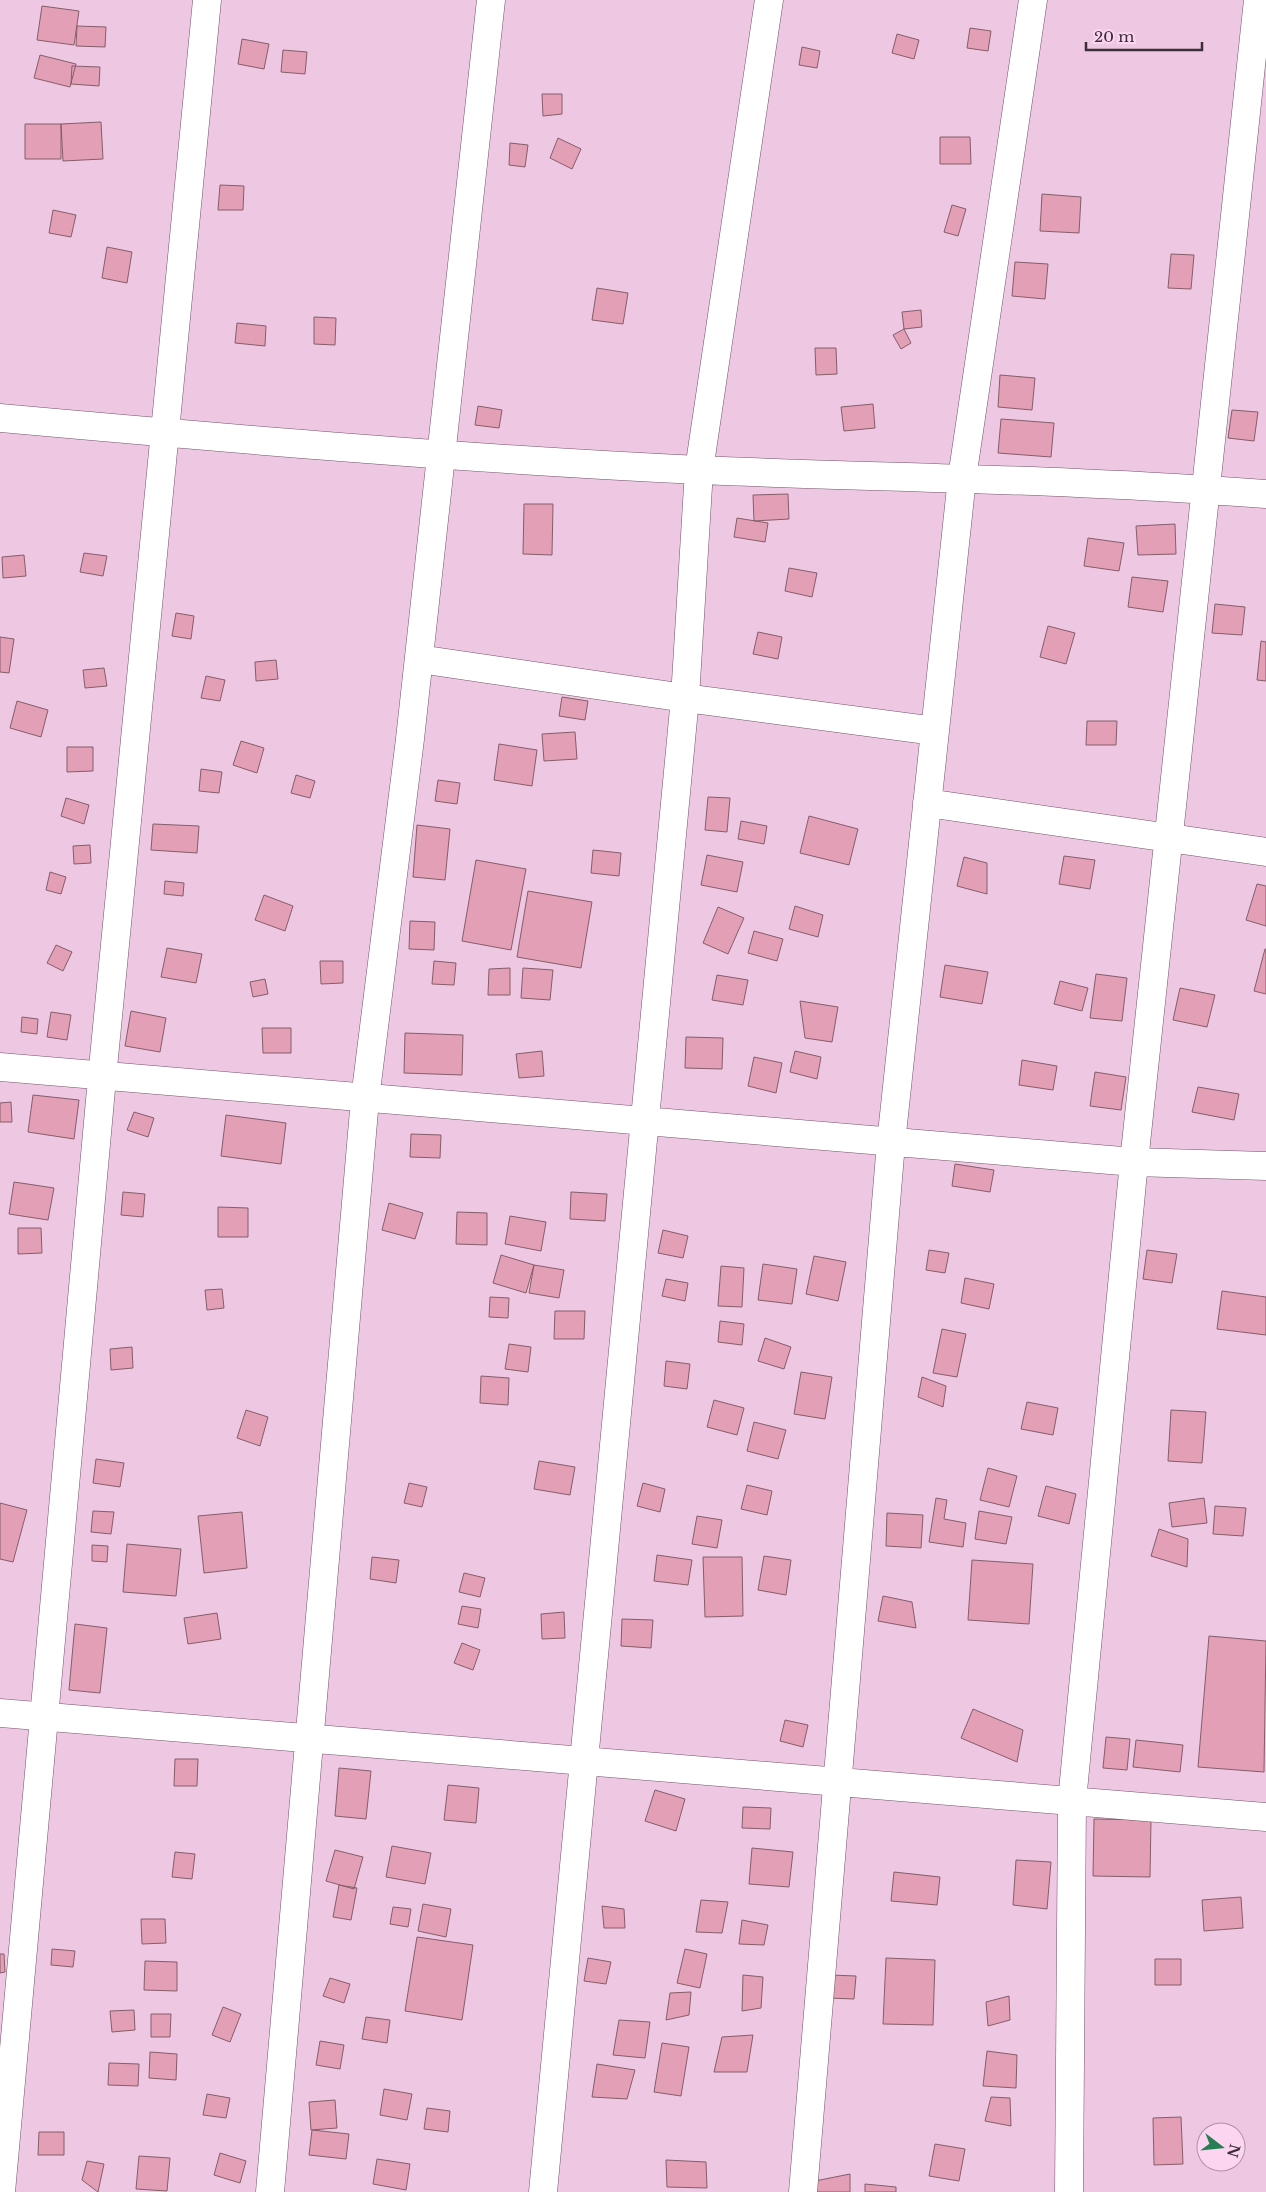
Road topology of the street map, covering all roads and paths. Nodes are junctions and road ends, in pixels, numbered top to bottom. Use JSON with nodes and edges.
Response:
{"nodes":[{"id":1,"x":207,"y":0,"type":"edge"},
{"id":2,"x":491,"y":0,"type":"edge"},
{"id":3,"x":769,"y":0,"type":"edge"},
{"id":4,"x":1033,"y":0,"type":"edge"},
{"id":5,"x":1258,"y":0,"type":"edge"},
{"id":6,"x":0,"y":418,"type":"edge"},
{"id":7,"x":166,"y":433,"type":"junction"},
{"id":8,"x":441,"y":454,"type":"junction"},
{"id":9,"x":699,"y":470,"type":"junction"},
{"id":10,"x":962,"y":478,"type":"junction"},
{"id":11,"x":1205,"y":489,"type":"junction"},
{"id":12,"x":1266,"y":494,"type":"edge"},
{"id":13,"x":419,"y":659,"type":"junction"},
{"id":14,"x":685,"y":698,"type":"junction"},
{"id":15,"x":935,"y":731,"type":"junction"},
{"id":16,"x":927,"y":803,"type":"junction"},
{"id":17,"x":1170,"y":838,"type":"junction"},
{"id":18,"x":1266,"y":852,"type":"edge"},
{"id":19,"x":0,"y":1068,"type":"edge"},
{"id":20,"x":102,"y":1078,"type":"junction"},
{"id":21,"x":365,"y":1099,"type":"junction"},
{"id":22,"x":644,"y":1122,"type":"junction"},
{"id":23,"x":891,"y":1143,"type":"junction"},
{"id":24,"x":1134,"y":1162,"type":"junction"},
{"id":25,"x":1266,"y":1166,"type":"edge"},
{"id":26,"x":0,"y":1713,"type":"edge"},
{"id":27,"x":44,"y":1717,"type":"junction"},
{"id":28,"x":309,"y":1739,"type":"junction"},
{"id":29,"x":584,"y":1761,"type":"junction"},
{"id":30,"x":838,"y":1783,"type":"junction"},
{"id":31,"x":1072,"y":1801,"type":"junction"},
{"id":32,"x":1266,"y":1817,"type":"edge"},
{"id":33,"x":1,"y":2192,"type":"edge"},
{"id":34,"x":270,"y":2192,"type":"edge"},
{"id":35,"x":543,"y":2192,"type":"edge"},
{"id":36,"x":804,"y":2192,"type":"edge"},
{"id":37,"x":1069,"y":2192,"type":"edge"}],
"edges":[{"from":1,"to":7,"type":"street"},
{"from":2,"to":8,"type":"street"},
{"from":3,"to":9,"type":"street"},
{"from":4,"to":10,"type":"street"},
{"from":5,"to":11,"type":"street"},
{"from":6,"to":7,"type":"street"},
{"from":7,"to":8,"type":"street"},
{"from":7,"to":20,"type":"street"},
{"from":8,"to":9,"type":"street"},
{"from":8,"to":13,"type":"street"},
{"from":9,"to":10,"type":"street"},
{"from":9,"to":14,"type":"street"},
{"from":10,"to":11,"type":"street"},
{"from":10,"to":15,"type":"street"},
{"from":11,"to":12,"type":"street"},
{"from":11,"to":17,"type":"street"},
{"from":13,"to":14,"type":"street"},
{"from":13,"to":21,"type":"street"},
{"from":14,"to":15,"type":"street"},
{"from":14,"to":22,"type":"street"},
{"from":15,"to":16,"type":"street"},
{"from":16,"to":17,"type":"street"},
{"from":16,"to":23,"type":"street"},
{"from":17,"to":18,"type":"street"},
{"from":17,"to":24,"type":"street"},
{"from":19,"to":20,"type":"street"},
{"from":20,"to":21,"type":"street"},
{"from":20,"to":27,"type":"street"},
{"from":21,"to":22,"type":"street"},
{"from":21,"to":28,"type":"street"},
{"from":22,"to":23,"type":"street"},
{"from":22,"to":29,"type":"street"},
{"from":23,"to":24,"type":"street"},
{"from":23,"to":30,"type":"street"},
{"from":24,"to":25,"type":"street"},
{"from":24,"to":31,"type":"street"},
{"from":26,"to":27,"type":"street"},
{"from":27,"to":28,"type":"street"},
{"from":27,"to":33,"type":"street"},
{"from":28,"to":29,"type":"street"},
{"from":28,"to":34,"type":"street"},
{"from":29,"to":30,"type":"street"},
{"from":29,"to":35,"type":"street"},
{"from":30,"to":31,"type":"street"},
{"from":30,"to":36,"type":"street"},
{"from":31,"to":32,"type":"street"},
{"from":31,"to":37,"type":"street"}]}
